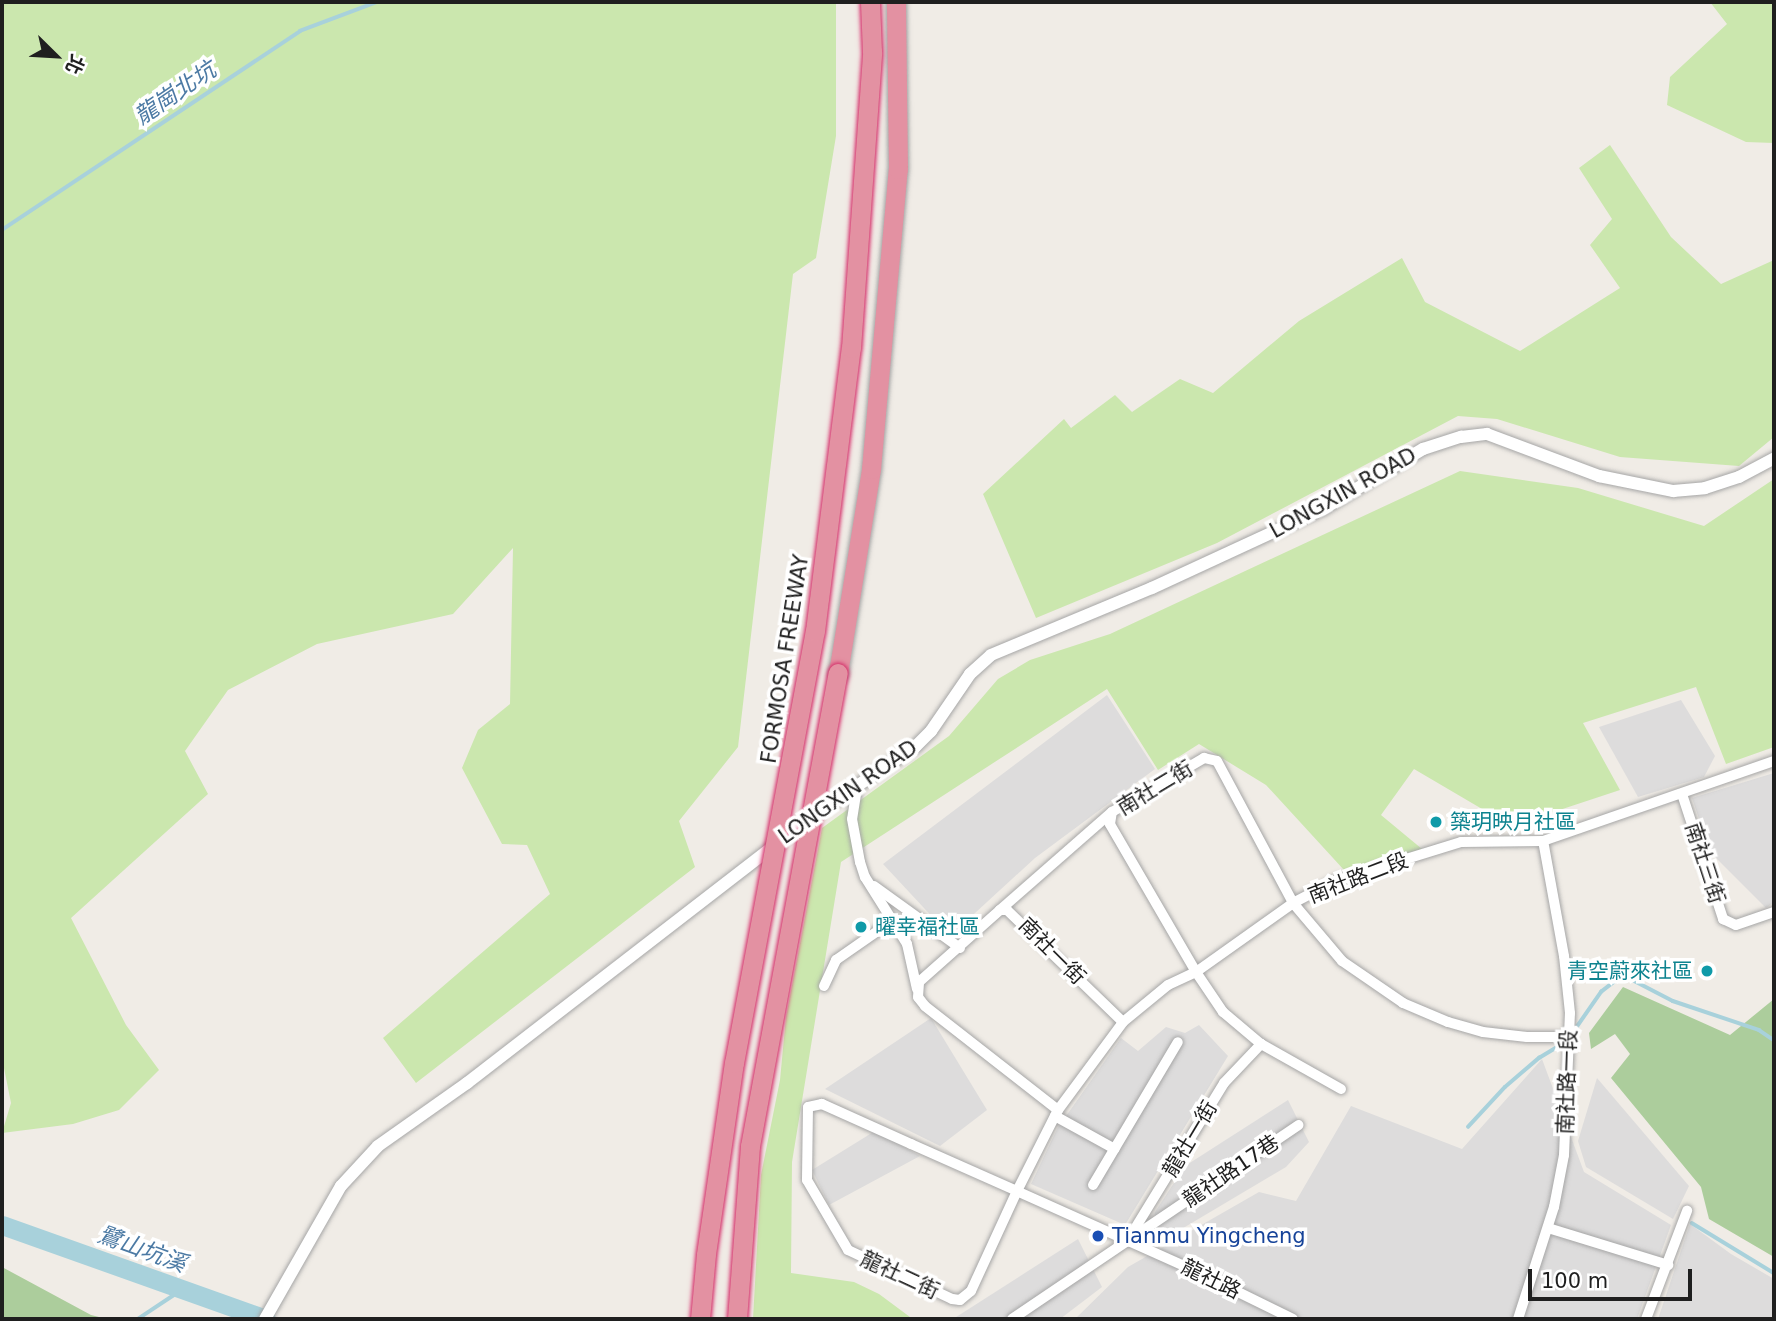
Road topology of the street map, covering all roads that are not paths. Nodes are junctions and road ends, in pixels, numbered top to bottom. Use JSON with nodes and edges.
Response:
{"nodes":[{"id":1,"x":870,"y":2,"type":"edge"},
{"id":2,"x":896,"y":2,"type":"edge"},
{"id":3,"x":1774,"y":458,"type":"edge"},
{"id":4,"x":1774,"y":761,"type":"edge"},
{"id":5,"x":857,"y":788,"type":"junction"},
{"id":6,"x":1682,"y":794,"type":"junction"},
{"id":7,"x":1112,"y":812,"type":"junction"},
{"id":8,"x":1543,"y":841,"type":"junction"},
{"id":9,"x":867,"y":879,"type":"junction"},
{"id":10,"x":1293,"y":903,"type":"junction"},
{"id":11,"x":1000,"y":910,"type":"junction"},
{"id":12,"x":1774,"y":912,"type":"edge"},
{"id":13,"x":892,"y":921,"type":"junction"},
{"id":14,"x":960,"y":948,"type":"junction"},
{"id":15,"x":1196,"y":972,"type":"junction"},
{"id":16,"x":824,"y":986,"type":"dead end"},
{"id":17,"x":917,"y":989,"type":"junction"},
{"id":18,"x":1124,"y":1022,"type":"junction"},
{"id":19,"x":1569,"y":1037,"type":"junction"},
{"id":20,"x":1178,"y":1042,"type":"dead end"},
{"id":21,"x":1261,"y":1044,"type":"junction"},
{"id":22,"x":1341,"y":1089,"type":"dead end"},
{"id":23,"x":1056,"y":1113,"type":"junction"},
{"id":24,"x":1299,"y":1125,"type":"dead end"},
{"id":25,"x":1115,"y":1149,"type":"junction"},
{"id":26,"x":1093,"y":1185,"type":"dead end"},
{"id":27,"x":1017,"y":1191,"type":"junction"},
{"id":28,"x":1686,"y":1211,"type":"dead end"},
{"id":29,"x":1548,"y":1228,"type":"junction"},
{"id":30,"x":1128,"y":1241,"type":"junction"},
{"id":31,"x":1668,"y":1265,"type":"junction"},
{"id":32,"x":265,"y":1319,"type":"edge"},
{"id":33,"x":700,"y":1319,"type":"edge"},
{"id":34,"x":737,"y":1319,"type":"edge"},
{"id":35,"x":1012,"y":1319,"type":"edge"},
{"id":36,"x":1293,"y":1319,"type":"edge"},
{"id":37,"x":1518,"y":1319,"type":"edge"},
{"id":38,"x":1646,"y":1319,"type":"edge"}],
"edges":[{"from":1,"to":33,"type":"highway","name":"FORMOSA FREEWAY","bridge":true},
{"from":2,"to":34,"type":"highway","bridge":true},
{"from":3,"to":5,"type":"street","name":"LONGXIN ROAD"},
{"from":4,"to":6,"type":"street","name":"南社路二段"},
{"from":5,"to":9,"type":"street"},
{"from":5,"to":32,"type":"street","name":"LONGXIN ROAD"},
{"from":6,"to":8,"type":"street","name":"南社路二段"},
{"from":6,"to":12,"type":"street","name":"南社三街"},
{"from":7,"to":10,"type":"street","name":"南社二街"},
{"from":7,"to":11,"type":"street"},
{"from":7,"to":15,"type":"street","name":"南社二街"},
{"from":8,"to":10,"type":"street","name":"南社路二段"},
{"from":8,"to":19,"type":"street","name":"南社路一段"},
{"from":9,"to":13,"type":"street"},
{"from":9,"to":14,"type":"street"},
{"from":10,"to":15,"type":"street","name":"南社路二段"},
{"from":10,"to":19,"type":"street","name":"南社二街"},
{"from":11,"to":14,"type":"street","name":"南社一街"},
{"from":11,"to":18,"type":"street","name":"南社一街"},
{"from":13,"to":16,"type":"street"},
{"from":13,"to":17,"type":"street"},
{"from":14,"to":17,"type":"street","name":"南社一街"},
{"from":15,"to":18,"type":"street","name":"南社路二段"},
{"from":15,"to":21,"type":"street","name":"南社二街"},
{"from":17,"to":23,"type":"street"},
{"from":18,"to":23,"type":"street","name":"南社路二段"},
{"from":19,"to":29,"type":"street","name":"南社路一段"},
{"from":20,"to":25,"type":"street"},
{"from":21,"to":22,"type":"street","name":"南社二街"},
{"from":21,"to":30,"type":"street","name":"龍社一街"},
{"from":23,"to":25,"type":"street"},
{"from":23,"to":27,"type":"street","name":"南社路二段"},
{"from":24,"to":30,"type":"street","name":"龍社路17巷"},
{"from":25,"to":26,"type":"street"},
{"from":27,"to":27,"type":"street","name":"龍社二街"},
{"from":27,"to":30,"type":"street","name":"龍社二街"},
{"from":28,"to":31,"type":"street"},
{"from":29,"to":31,"type":"street"},
{"from":29,"to":37,"type":"street","name":"南社路一段"},
{"from":30,"to":35,"type":"street","name":"龍社路17巷"},
{"from":30,"to":36,"type":"street","name":"龍社路"},
{"from":31,"to":38,"type":"street"}]}
